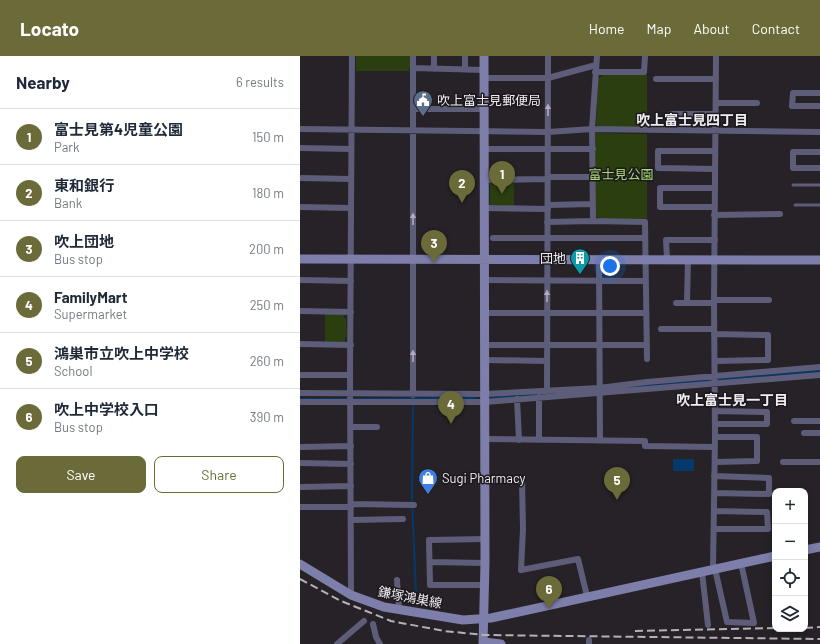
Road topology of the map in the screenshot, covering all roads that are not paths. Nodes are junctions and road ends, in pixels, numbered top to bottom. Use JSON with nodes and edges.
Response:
{"nodes":[{"id":1,"x":352,"y":56,"type":"edge"},
{"id":2,"x":413,"y":56,"type":"edge"},
{"id":3,"x":434,"y":56,"type":"edge"},
{"id":4,"x":465,"y":56,"type":"edge"},
{"id":5,"x":484,"y":56,"type":"edge"},
{"id":6,"x":548,"y":56,"type":"edge"},
{"id":7,"x":597,"y":56,"type":"edge"},
{"id":8,"x":645,"y":56,"type":"edge"},
{"id":9,"x":716,"y":56,"type":"edge"},
{"id":10,"x":596,"y":65,"type":"junction"},
{"id":11,"x":413,"y":68,"type":"junction"},
{"id":12,"x":434,"y":68,"type":"junction"},
{"id":13,"x":465,"y":70,"type":"junction"},
{"id":14,"x":596,"y":72,"type":"junction"},
{"id":15,"x":484,"y":74,"type":"junction"},
{"id":16,"x":548,"y":78,"type":"junction"},
{"id":17,"x":656,"y":79,"type":"dead end"},
{"id":18,"x":716,"y":79,"type":"junction"},
{"id":19,"x":820,"y":93,"type":"edge"},
{"id":20,"x":716,"y":103,"type":"junction"},
{"id":21,"x":757,"y":103,"type":"dead end"},
{"id":22,"x":820,"y":106,"type":"edge"},
{"id":23,"x":413,"y":109,"type":"junction"},
{"id":24,"x":484,"y":109,"type":"junction"},
{"id":25,"x":671,"y":114,"type":"dead end"},
{"id":26,"x":716,"y":114,"type":"junction"},
{"id":27,"x":300,"y":129,"type":"edge"},
{"id":28,"x":592,"y":129,"type":"junction"},
{"id":29,"x":352,"y":130,"type":"junction"},
{"id":30,"x":413,"y":130,"type":"junction"},
{"id":31,"x":484,"y":130,"type":"junction"},
{"id":32,"x":716,"y":131,"type":"junction"},
{"id":33,"x":548,"y":132,"type":"junction"},
{"id":34,"x":820,"y":132,"type":"edge"},
{"id":35,"x":300,"y":148,"type":"edge"},
{"id":36,"x":352,"y":149,"type":"junction"},
{"id":37,"x":548,"y":149,"type":"junction"},
{"id":38,"x":592,"y":149,"type":"junction"},
{"id":39,"x":484,"y":150,"type":"junction"},
{"id":40,"x":715,"y":151,"type":"junction"},
{"id":41,"x":820,"y":152,"type":"edge"},
{"id":42,"x":820,"y":168,"type":"edge"},
{"id":43,"x":715,"y":169,"type":"junction"},
{"id":44,"x":593,"y":177,"type":"junction"},
{"id":45,"x":300,"y":178,"type":"edge"},
{"id":46,"x":548,"y":178,"type":"junction"},
{"id":47,"x":351,"y":179,"type":"junction"},
{"id":48,"x":484,"y":180,"type":"junction"},
{"id":49,"x":793,"y":185,"type":"dead end"},
{"id":50,"x":820,"y":185,"type":"edge"},
{"id":51,"x":714,"y":188,"type":"junction"},
{"id":52,"x":593,"y":204,"type":"junction"},
{"id":53,"x":795,"y":205,"type":"dead end"},
{"id":54,"x":820,"y":205,"type":"edge"},
{"id":55,"x":300,"y":207,"type":"edge"},
{"id":56,"x":548,"y":207,"type":"junction"},
{"id":57,"x":714,"y":207,"type":"junction"},
{"id":58,"x":351,"y":208,"type":"junction"},
{"id":59,"x":484,"y":208,"type":"junction"},
{"id":60,"x":780,"y":214,"type":"dead end"},
{"id":61,"x":714,"y":215,"type":"junction"},
{"id":62,"x":593,"y":221,"type":"junction"},
{"id":63,"x":548,"y":222,"type":"junction"},
{"id":64,"x":493,"y":238,"type":"dead end"},
{"id":65,"x":548,"y":238,"type":"junction"},
{"id":66,"x":645,"y":238,"type":"junction"},
{"id":67,"x":715,"y":240,"type":"junction"},
{"id":68,"x":300,"y":258,"type":"edge"},
{"id":69,"x":351,"y":258,"type":"junction"},
{"id":70,"x":413,"y":258,"type":"junction"},
{"id":71,"x":484,"y":259,"type":"junction"},
{"id":72,"x":547,"y":259,"type":"junction"},
{"id":73,"x":599,"y":259,"type":"junction"},
{"id":74,"x":645,"y":259,"type":"junction"},
{"id":75,"x":667,"y":259,"type":"junction"},
{"id":76,"x":688,"y":259,"type":"junction"},
{"id":77,"x":715,"y":259,"type":"junction"},
{"id":78,"x":820,"y":260,"type":"edge"},
{"id":79,"x":300,"y":280,"type":"edge"},
{"id":80,"x":484,"y":280,"type":"junction"},
{"id":81,"x":547,"y":280,"type":"junction"},
{"id":82,"x":351,"y":281,"type":"junction"},
{"id":83,"x":599,"y":281,"type":"junction"},
{"id":84,"x":645,"y":281,"type":"junction"},
{"id":85,"x":769,"y":300,"type":"dead end"},
{"id":86,"x":714,"y":301,"type":"junction"},
{"id":87,"x":676,"y":303,"type":"dead end"},
{"id":88,"x":687,"y":303,"type":"junction"},
{"id":89,"x":300,"y":311,"type":"edge"},
{"id":90,"x":351,"y":312,"type":"junction"},
{"id":91,"x":484,"y":312,"type":"junction"},
{"id":92,"x":547,"y":312,"type":"junction"},
{"id":93,"x":646,"y":313,"type":"junction"},
{"id":94,"x":599,"y":314,"type":"junction"},
{"id":95,"x":661,"y":329,"type":"dead end"},
{"id":96,"x":714,"y":332,"type":"junction"},
{"id":97,"x":300,"y":344,"type":"edge"},
{"id":98,"x":351,"y":345,"type":"junction"},
{"id":99,"x":484,"y":345,"type":"junction"},
{"id":100,"x":547,"y":345,"type":"junction"},
{"id":101,"x":646,"y":345,"type":"junction"},
{"id":102,"x":599,"y":346,"type":"junction"},
{"id":103,"x":647,"y":359,"type":"dead end"},
{"id":104,"x":485,"y":360,"type":"junction"},
{"id":105,"x":547,"y":361,"type":"junction"},
{"id":106,"x":715,"y":361,"type":"junction"},
{"id":107,"x":820,"y":368,"type":"edge"},
{"id":108,"x":300,"y":375,"type":"edge"},
{"id":109,"x":350,"y":375,"type":"junction"},
{"id":110,"x":820,"y":375,"type":"edge"},
{"id":111,"x":715,"y":380,"type":"junction"},
{"id":112,"x":600,"y":390,"type":"junction"},
{"id":113,"x":547,"y":391,"type":"junction"},
{"id":114,"x":300,"y":393,"type":"edge"},
{"id":115,"x":350,"y":393,"type":"junction"},
{"id":116,"x":413,"y":394,"type":"junction"},
{"id":117,"x":539,"y":397,"type":"junction"},
{"id":118,"x":485,"y":398,"type":"junction"},
{"id":119,"x":517,"y":399,"type":"junction"},
{"id":120,"x":300,"y":402,"type":"edge"},
{"id":121,"x":350,"y":402,"type":"junction"},
{"id":122,"x":715,"y":411,"type":"junction"},
{"id":123,"x":794,"y":421,"type":"dead end"},
{"id":124,"x":820,"y":421,"type":"edge"},
{"id":125,"x":715,"y":424,"type":"junction"},
{"id":126,"x":350,"y":427,"type":"junction"},
{"id":127,"x":377,"y":427,"type":"dead end"},
{"id":128,"x":804,"y":433,"type":"dead end"},
{"id":129,"x":820,"y":433,"type":"edge"},
{"id":130,"x":715,"y":437,"type":"junction"},
{"id":131,"x":485,"y":439,"type":"junction"},
{"id":132,"x":519,"y":440,"type":"junction"},
{"id":133,"x":539,"y":440,"type":"junction"},
{"id":134,"x":600,"y":440,"type":"junction"},
{"id":135,"x":351,"y":446,"type":"junction"},
{"id":136,"x":714,"y":446,"type":"junction"},
{"id":137,"x":300,"y":447,"type":"edge"},
{"id":138,"x":715,"y":462,"type":"junction"},
{"id":139,"x":783,"y":462,"type":"dead end"},
{"id":140,"x":820,"y":462,"type":"edge"},
{"id":141,"x":300,"y":463,"type":"edge"},
{"id":142,"x":351,"y":464,"type":"junction"},
{"id":143,"x":714,"y":476,"type":"junction"},
{"id":144,"x":485,"y":480,"type":"junction"},
{"id":145,"x":351,"y":486,"type":"junction"},
{"id":146,"x":300,"y":487,"type":"edge"},
{"id":147,"x":714,"y":493,"type":"junction"},
{"id":148,"x":351,"y":505,"type":"junction"},
{"id":149,"x":414,"y":505,"type":"dead end"},
{"id":150,"x":300,"y":507,"type":"edge"},
{"id":151,"x":714,"y":511,"type":"junction"},
{"id":152,"x":403,"y":519,"type":"dead end"},
{"id":153,"x":351,"y":520,"type":"junction"},
{"id":154,"x":714,"y":529,"type":"junction"},
{"id":155,"x":485,"y":539,"type":"junction"},
{"id":156,"x":820,"y":547,"type":"edge"},
{"id":157,"x":808,"y":549,"type":"edge"},
{"id":158,"x":772,"y":557,"type":"edge"},
{"id":159,"x":430,"y":562,"type":"junction"},
{"id":160,"x":485,"y":563,"type":"junction"},
{"id":161,"x":741,"y":563,"type":"junction"},
{"id":162,"x":300,"y":564,"type":"edge"},
{"id":163,"x":714,"y":569,"type":"junction"},
{"id":164,"x":702,"y":572,"type":"junction"},
{"id":165,"x":397,"y":580,"type":"dead end"},
{"id":166,"x":484,"y":585,"type":"junction"},
{"id":167,"x":351,"y":595,"type":"junction"},
{"id":168,"x":587,"y":596,"type":"junction"},
{"id":169,"x":399,"y":610,"type":"junction"},
{"id":170,"x":484,"y":619,"type":"junction"},
{"id":171,"x":364,"y":621,"type":"dead end"},
{"id":172,"x":373,"y":624,"type":"dead end"},
{"id":173,"x":708,"y":625,"type":"dead end"},
{"id":174,"x":337,"y":644,"type":"edge"},
{"id":175,"x":380,"y":644,"type":"edge"},
{"id":176,"x":481,"y":644,"type":"edge"},
{"id":177,"x":501,"y":644,"type":"edge"}],
"edges":[{"from":1,"to":29,"type":"street"},
{"from":2,"to":11,"type":"street"},
{"from":3,"to":12,"type":"street"},
{"from":4,"to":13,"type":"street"},
{"from":5,"to":15,"type":"street"},
{"from":6,"to":16,"type":"street"},
{"from":7,"to":10,"type":"street"},
{"from":8,"to":14,"type":"street"},
{"from":9,"to":18,"type":"street"},
{"from":10,"to":14,"type":"street"},
{"from":10,"to":16,"type":"street"},
{"from":11,"to":12,"type":"street"},
{"from":11,"to":23,"type":"street"},
{"from":12,"to":13,"type":"street"},
{"from":13,"to":15,"type":"street"},
{"from":14,"to":28,"type":"street"},
{"from":15,"to":16,"type":"street"},
{"from":15,"to":24,"type":"street"},
{"from":33,"to":16,"type":"street","one_way":true},
{"from":17,"to":18,"type":"street"},
{"from":18,"to":20,"type":"street"},
{"from":19,"to":22,"type":"street"},
{"from":20,"to":21,"type":"street"},
{"from":20,"to":26,"type":"street"},
{"from":23,"to":24,"type":"street"},
{"from":23,"to":30,"type":"street"},
{"from":24,"to":31,"type":"street"},
{"from":25,"to":26,"type":"street"},
{"from":26,"to":32,"type":"street"},
{"from":27,"to":29,"type":"street"},
{"from":28,"to":32,"type":"street"},
{"from":28,"to":33,"type":"street"},
{"from":28,"to":38,"type":"street"},
{"from":29,"to":30,"type":"street"},
{"from":29,"to":36,"type":"street"},
{"from":30,"to":31,"type":"street"},
{"from":70,"to":30,"type":"street","one_way":true},
{"from":31,"to":33,"type":"street"},
{"from":31,"to":39,"type":"street"},
{"from":32,"to":34,"type":"street"},
{"from":32,"to":40,"type":"street"},
{"from":33,"to":37,"type":"street"},
{"from":35,"to":36,"type":"street"},
{"from":36,"to":47,"type":"street"},
{"from":37,"to":38,"type":"street"},
{"from":37,"to":39,"type":"street"},
{"from":37,"to":46,"type":"street"},
{"from":38,"to":44,"type":"street"},
{"from":39,"to":48,"type":"street"},
{"from":40,"to":43,"type":"street"},
{"from":40,"to":43,"type":"street"},
{"from":41,"to":42,"type":"street"},
{"from":43,"to":51,"type":"street"},
{"from":44,"to":46,"type":"street"},
{"from":44,"to":52,"type":"street"},
{"from":45,"to":47,"type":"street"},
{"from":46,"to":48,"type":"street"},
{"from":46,"to":56,"type":"street"},
{"from":47,"to":58,"type":"street"},
{"from":48,"to":59,"type":"street"},
{"from":49,"to":50,"type":"lane"},
{"from":51,"to":57,"type":"street"},
{"from":51,"to":57,"type":"street"},
{"from":52,"to":56,"type":"street"},
{"from":52,"to":62,"type":"street"},
{"from":53,"to":54,"type":"lane"},
{"from":55,"to":58,"type":"street"},
{"from":56,"to":59,"type":"street"},
{"from":56,"to":63,"type":"street"},
{"from":57,"to":61,"type":"street"},
{"from":58,"to":69,"type":"street"},
{"from":59,"to":71,"type":"street"},
{"from":60,"to":61,"type":"street"},
{"from":61,"to":67,"type":"street"},
{"from":62,"to":63,"type":"street"},
{"from":62,"to":66,"type":"street"},
{"from":63,"to":65,"type":"street"},
{"from":64,"to":65,"type":"street"},
{"from":65,"to":66,"type":"street"},
{"from":65,"to":72,"type":"street"},
{"from":66,"to":74,"type":"street"},
{"from":67,"to":75,"type":"street"},
{"from":67,"to":77,"type":"street"},
{"from":68,"to":69,"type":"street"},
{"from":69,"to":70,"type":"street"},
{"from":69,"to":82,"type":"street"},
{"from":70,"to":71,"type":"street"},
{"from":116,"to":70,"type":"street","one_way":true},
{"from":71,"to":72,"type":"street"},
{"from":71,"to":80,"type":"street"},
{"from":72,"to":73,"type":"street"},
{"from":72,"to":81,"type":"street"},
{"from":73,"to":74,"type":"street"},
{"from":73,"to":83,"type":"street"},
{"from":74,"to":75,"type":"street"},
{"from":74,"to":84,"type":"street"},
{"from":75,"to":76,"type":"street"},
{"from":76,"to":77,"type":"street"},
{"from":76,"to":88,"type":"street"},
{"from":77,"to":78,"type":"street"},
{"from":77,"to":86,"type":"street"},
{"from":79,"to":82,"type":"street"},
{"from":80,"to":81,"type":"street"},
{"from":80,"to":91,"type":"street"},
{"from":81,"to":83,"type":"street"},
{"from":92,"to":81,"type":"street","one_way":true},
{"from":82,"to":90,"type":"street"},
{"from":83,"to":84,"type":"street"},
{"from":83,"to":94,"type":"street"},
{"from":84,"to":93,"type":"street"},
{"from":85,"to":86,"type":"street"},
{"from":86,"to":88,"type":"street"},
{"from":86,"to":96,"type":"street"},
{"from":87,"to":88,"type":"street"},
{"from":89,"to":90,"type":"street"},
{"from":90,"to":98,"type":"street"},
{"from":91,"to":92,"type":"street"},
{"from":91,"to":99,"type":"street"},
{"from":92,"to":94,"type":"street"},
{"from":92,"to":100,"type":"street"},
{"from":93,"to":94,"type":"street"},
{"from":93,"to":101,"type":"street"},
{"from":94,"to":102,"type":"street"},
{"from":95,"to":96,"type":"street"},
{"from":96,"to":106,"type":"street"},
{"from":96,"to":106,"type":"street"},
{"from":97,"to":98,"type":"street"},
{"from":98,"to":109,"type":"street"},
{"from":99,"to":100,"type":"street"},
{"from":99,"to":104,"type":"street"},
{"from":100,"to":102,"type":"street"},
{"from":100,"to":105,"type":"street"},
{"from":101,"to":102,"type":"street"},
{"from":101,"to":103,"type":"street"},
{"from":102,"to":112,"type":"street"},
{"from":104,"to":105,"type":"street"},
{"from":104,"to":118,"type":"street"},
{"from":105,"to":113,"type":"street"},
{"from":106,"to":111,"type":"street"},
{"from":107,"to":111,"type":"street"},
{"from":108,"to":109,"type":"street"},
{"from":109,"to":115,"type":"street"},
{"from":110,"to":111,"type":"street"},
{"from":111,"to":112,"type":"street"},
{"from":111,"to":122,"type":"street"},
{"from":112,"to":113,"type":"street"},
{"from":112,"to":117,"type":"street"},
{"from":112,"to":134,"type":"street"},
{"from":113,"to":118,"type":"street"},
{"from":114,"to":115,"type":"street"},
{"from":115,"to":116,"type":"street"},
{"from":115,"to":121,"type":"street"},
{"from":116,"to":118,"type":"street"},
{"from":117,"to":119,"type":"street"},
{"from":117,"to":133,"type":"street"},
{"from":118,"to":119,"type":"street"},
{"from":118,"to":121,"type":"street"},
{"from":118,"to":131,"type":"street"},
{"from":119,"to":132,"type":"street"},
{"from":120,"to":121,"type":"street"},
{"from":121,"to":126,"type":"street"},
{"from":122,"to":125,"type":"street"},
{"from":122,"to":125,"type":"street"},
{"from":123,"to":124,"type":"street"},
{"from":125,"to":130,"type":"street"},
{"from":126,"to":127,"type":"street"},
{"from":126,"to":135,"type":"street"},
{"from":128,"to":129,"type":"street"},
{"from":130,"to":136,"type":"street"},
{"from":130,"to":138,"type":"street"},
{"from":131,"to":132,"type":"street"},
{"from":131,"to":144,"type":"street"},
{"from":132,"to":133,"type":"street"},
{"from":133,"to":134,"type":"street"},
{"from":134,"to":136,"type":"street"},
{"from":135,"to":137,"type":"street"},
{"from":135,"to":142,"type":"street"},
{"from":136,"to":138,"type":"street"},
{"from":138,"to":143,"type":"street"},
{"from":139,"to":140,"type":"street"},
{"from":141,"to":142,"type":"street"},
{"from":142,"to":145,"type":"street"},
{"from":143,"to":147,"type":"street"},
{"from":143,"to":147,"type":"street"},
{"from":144,"to":155,"type":"street"},
{"from":144,"to":168,"type":"street"},
{"from":145,"to":146,"type":"street"},
{"from":145,"to":148,"type":"street"},
{"from":147,"to":151,"type":"street"},
{"from":148,"to":149,"type":"street"},
{"from":148,"to":150,"type":"street"},
{"from":148,"to":153,"type":"street"},
{"from":151,"to":154,"type":"street"},
{"from":151,"to":154,"type":"street"},
{"from":152,"to":153,"type":"street"},
{"from":153,"to":167,"type":"street"},
{"from":154,"to":163,"type":"street"},
{"from":155,"to":159,"type":"street"},
{"from":155,"to":160,"type":"street"},
{"from":156,"to":157,"type":"street"},
{"from":158,"to":161,"type":"street","name":"鎌塚鴻巣線"},
{"from":159,"to":160,"type":"street"},
{"from":159,"to":166,"type":"street"},
{"from":160,"to":166,"type":"street"},
{"from":161,"to":163,"type":"street","name":"鎌塚鴻巣線"},
{"from":161,"to":163,"type":"street"},
{"from":162,"to":167,"type":"street","name":"鎌塚鴻巣線"},
{"from":163,"to":164,"type":"street","name":"鎌塚鴻巣線"},
{"from":164,"to":168,"type":"street","name":"鎌塚鴻巣線"},
{"from":164,"to":173,"type":"street"},
{"from":165,"to":169,"type":"street"},
{"from":166,"to":170,"type":"street"},
{"from":167,"to":169,"type":"street","name":"鎌塚鴻巣線"},
{"from":168,"to":170,"type":"street","name":"鎌塚鴻巣線"},
{"from":169,"to":170,"type":"street","name":"鎌塚鴻巣線"},
{"from":170,"to":176,"type":"street"},
{"from":171,"to":174,"type":"street"},
{"from":172,"to":175,"type":"street"},
{"from":176,"to":177,"type":"street"}]}
